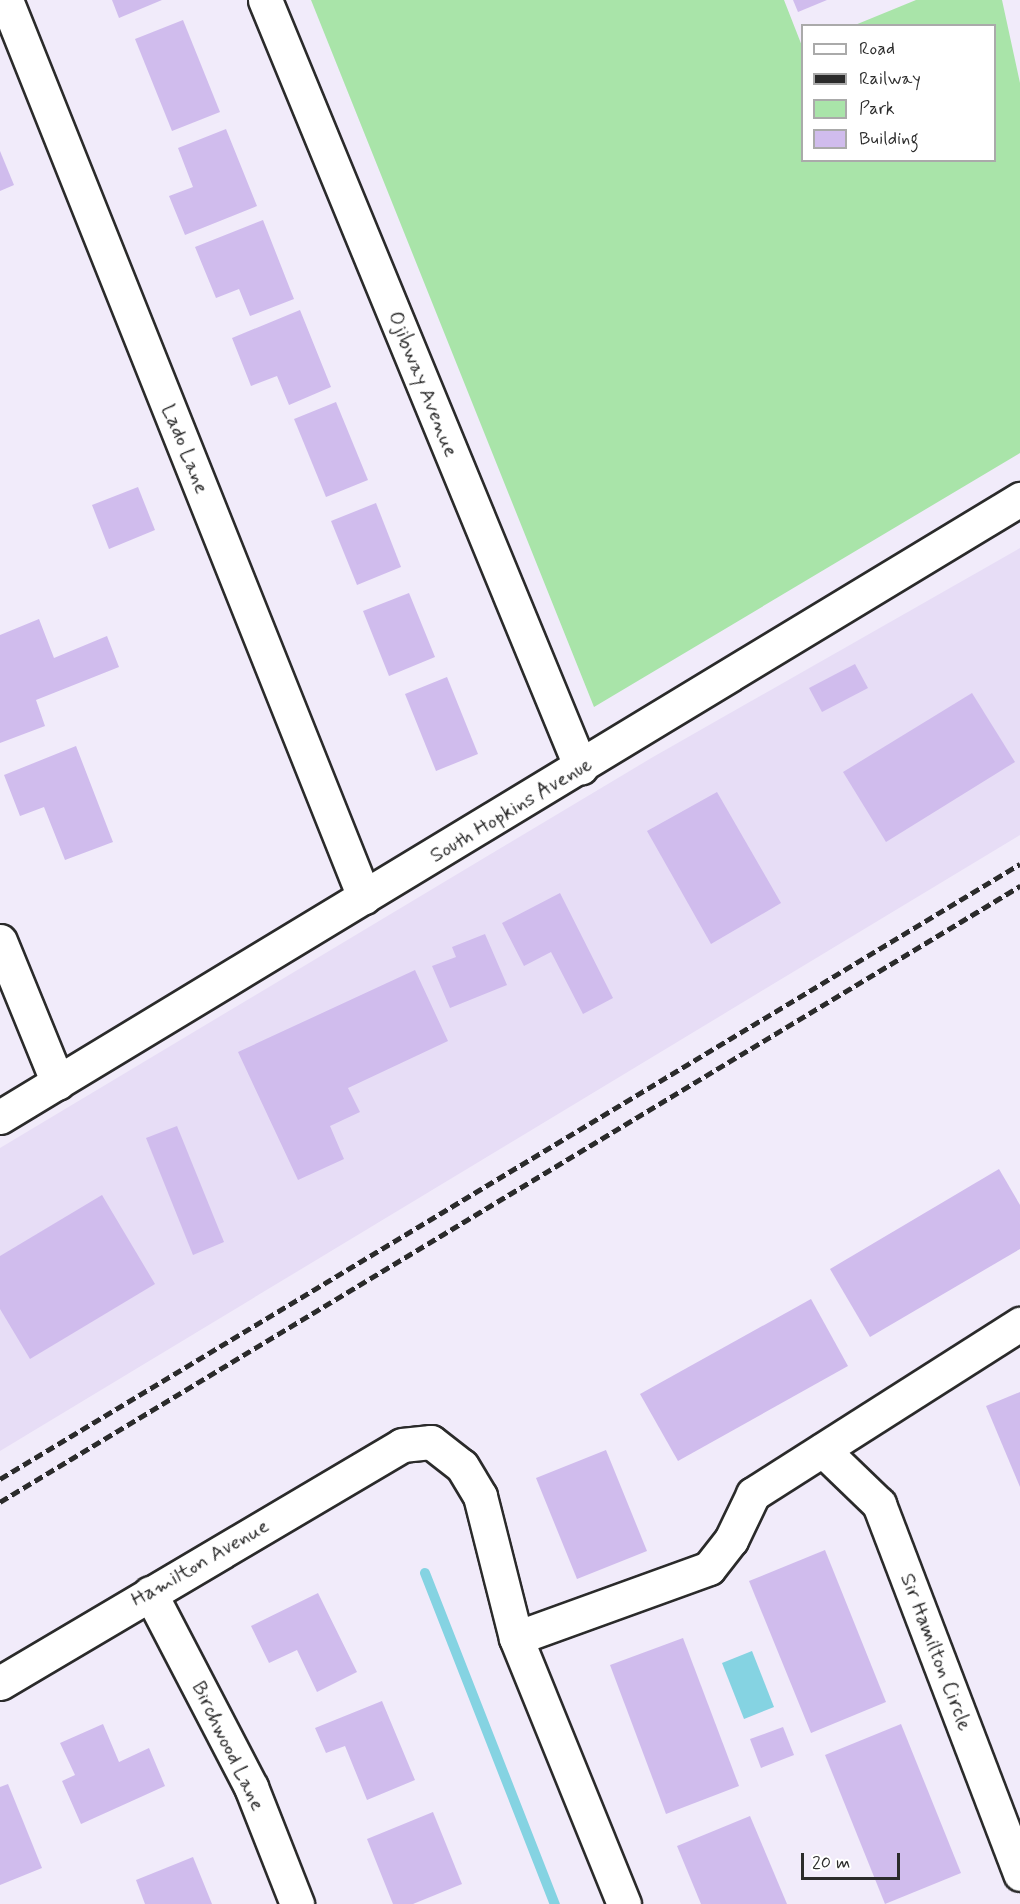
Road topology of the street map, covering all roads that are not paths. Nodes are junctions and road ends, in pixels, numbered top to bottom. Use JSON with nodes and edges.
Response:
{"nodes":[{"id":1,"x":6,"y":0,"type":"edge"},
{"id":2,"x":265,"y":0,"type":"edge"},
{"id":3,"x":1020,"y":499,"type":"edge"},
{"id":4,"x":581,"y":768,"type":"junction"},
{"id":5,"x":364,"y":897,"type":"junction"},
{"id":6,"x":0,"y":941,"type":"edge"},
{"id":7,"x":58,"y":1083,"type":"junction"},
{"id":8,"x":0,"y":1117,"type":"edge"},
{"id":9,"x":1020,"y":1324,"type":"edge"},
{"id":10,"x":823,"y":1450,"type":"junction"},
{"id":11,"x":150,"y":1593,"type":"junction"},
{"id":12,"x":516,"y":1638,"type":"junction"},
{"id":13,"x":0,"y":1683,"type":"edge"},
{"id":14,"x":1020,"y":1874,"type":"edge"},
{"id":15,"x":297,"y":1904,"type":"edge"},
{"id":16,"x":624,"y":1904,"type":"edge"}],
"edges":[{"from":1,"to":5,"type":"street","name":"Lado Lane"},
{"from":2,"to":4,"type":"street","name":"Ojibway Avenue"},
{"from":3,"to":4,"type":"street","name":"South Hopkins Avenue"},
{"from":4,"to":5,"type":"street","name":"South Hopkins Avenue"},
{"from":5,"to":7,"type":"street","name":"South Hopkins Avenue"},
{"from":6,"to":7,"type":"street"},
{"from":7,"to":8,"type":"street","name":"South Hopkins Avenue"},
{"from":9,"to":10,"type":"street"},
{"from":10,"to":12,"type":"street"},
{"from":10,"to":14,"type":"street","name":"Sir Hamilton Circle"},
{"from":11,"to":12,"type":"street","name":"Hamilton Avenue"},
{"from":11,"to":13,"type":"street","name":"Hamilton Avenue"},
{"from":11,"to":15,"type":"street","name":"Birchwood Lane"},
{"from":12,"to":16,"type":"street"}]}
